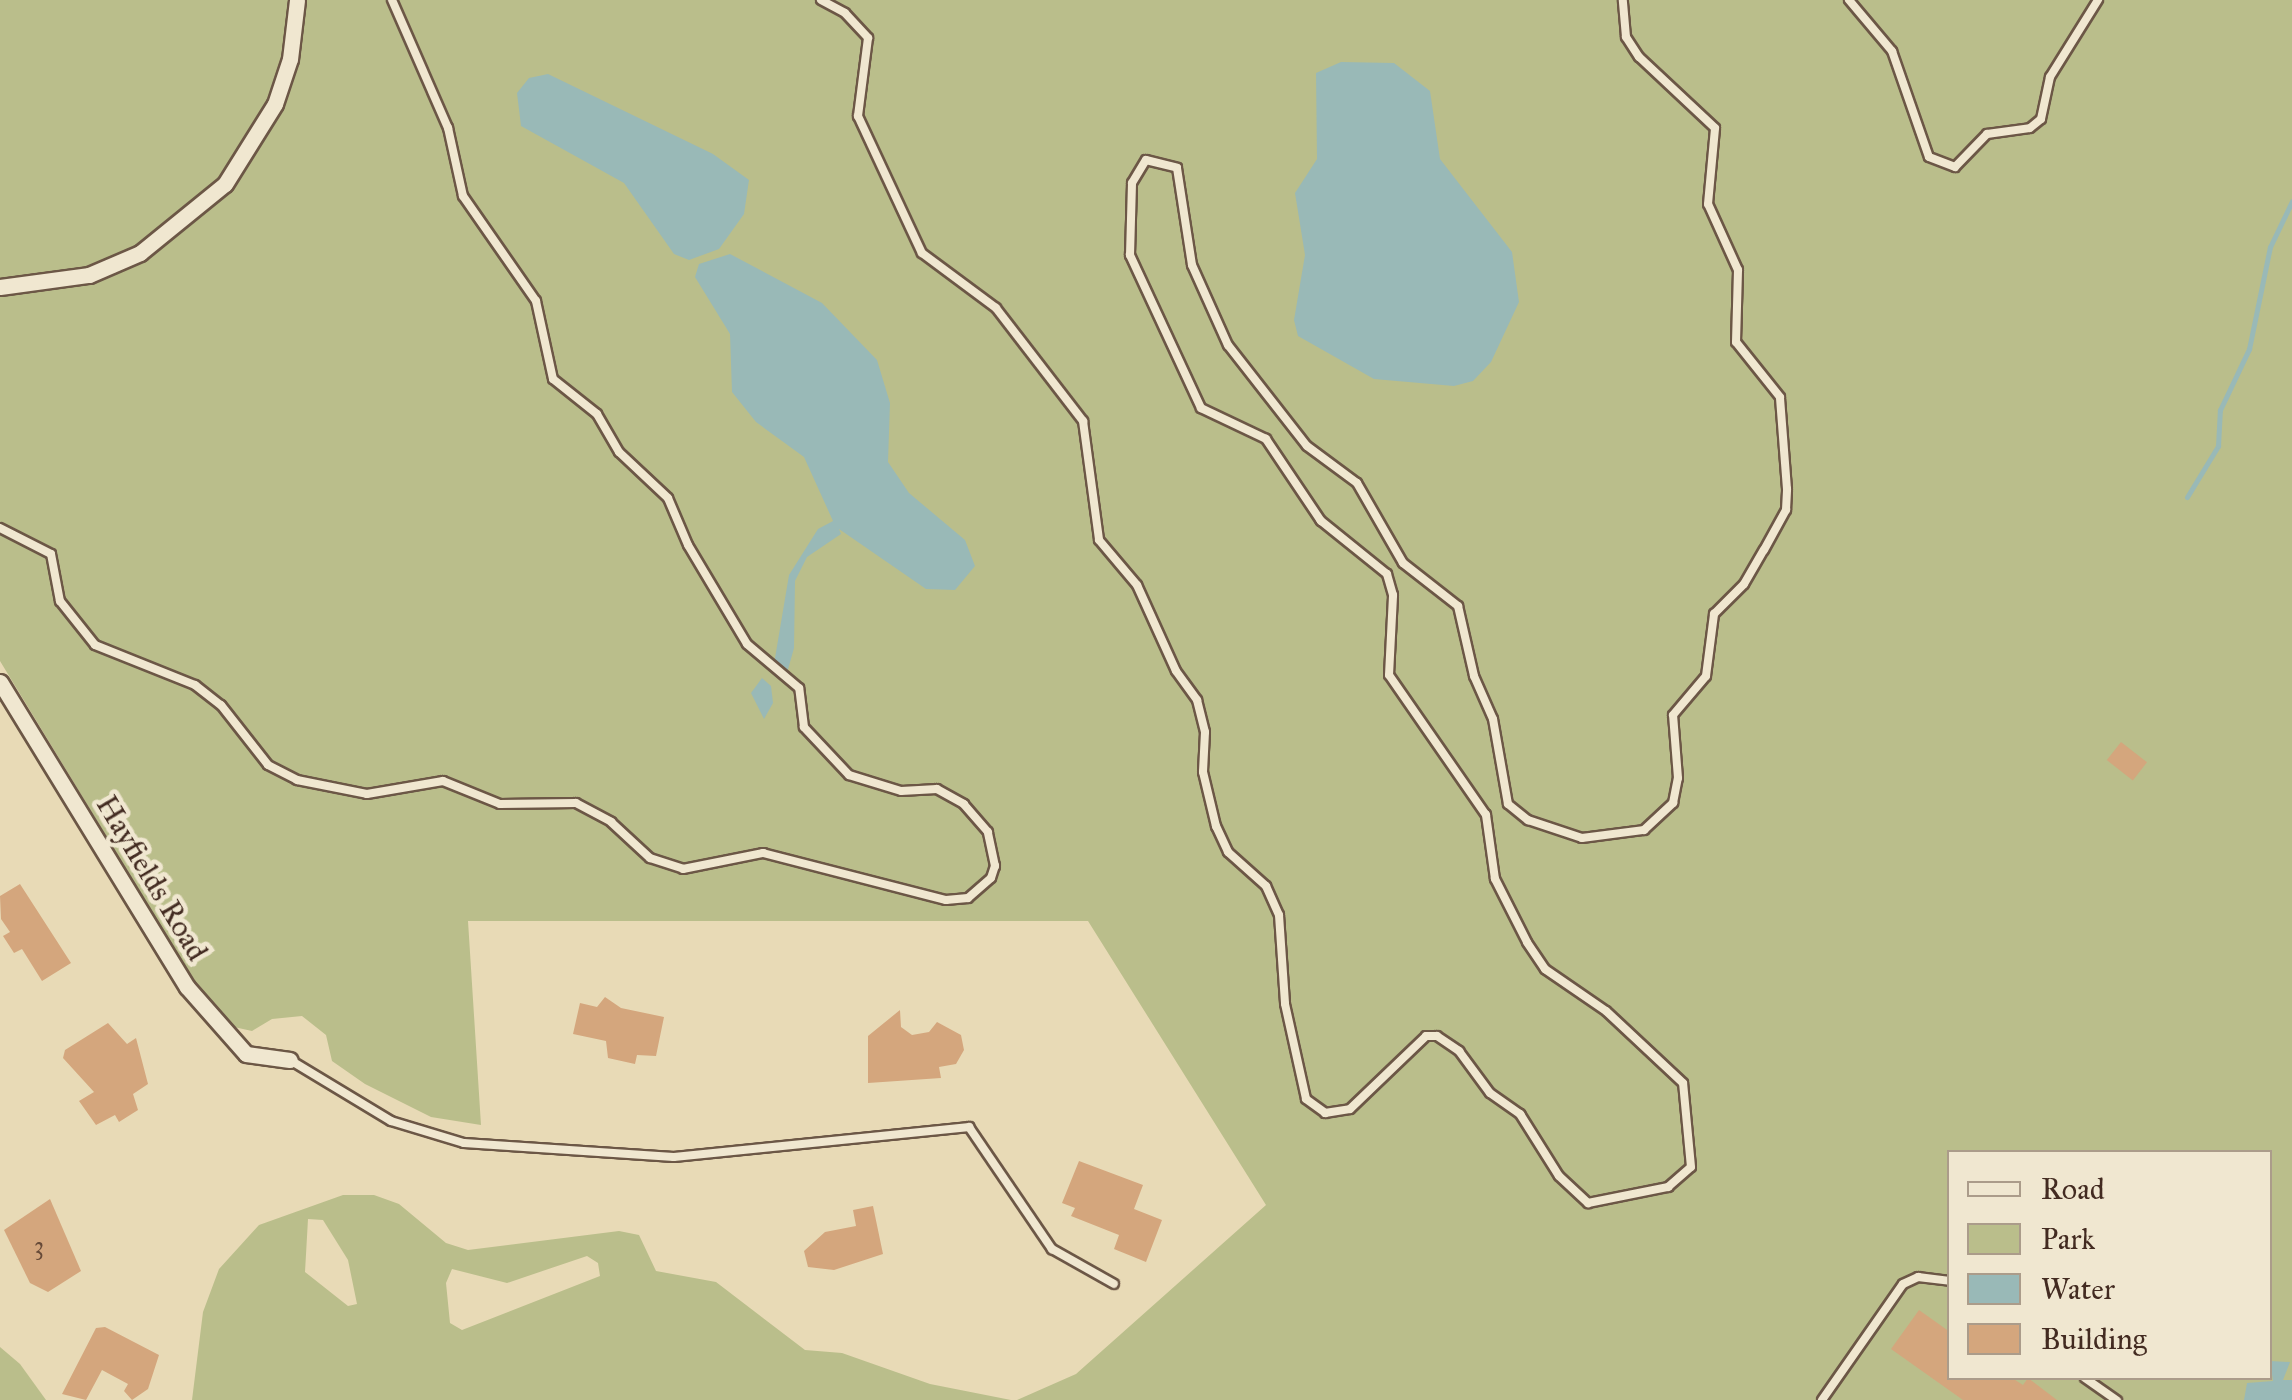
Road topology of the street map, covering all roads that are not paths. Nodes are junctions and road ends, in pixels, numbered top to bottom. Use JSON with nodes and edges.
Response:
{"nodes":[{"id":1,"x":297,"y":0,"type":"edge"},
{"id":2,"x":392,"y":0,"type":"edge"},
{"id":3,"x":821,"y":0,"type":"edge"},
{"id":4,"x":1622,"y":0,"type":"edge"},
{"id":5,"x":1849,"y":0,"type":"edge"},
{"id":6,"x":2098,"y":0,"type":"edge"},
{"id":7,"x":0,"y":286,"type":"edge"},
{"id":8,"x":0,"y":528,"type":"edge"},
{"id":9,"x":0,"y":682,"type":"edge"},
{"id":10,"x":290,"y":1060,"type":"joint"},
{"id":11,"x":1947,"y":1281,"type":"edge"},
{"id":12,"x":1114,"y":1284,"type":"dead end"},
{"id":13,"x":2088,"y":1380,"type":"edge"},
{"id":14,"x":1822,"y":1400,"type":"edge"},
{"id":15,"x":2117,"y":1400,"type":"edge"}],
"edges":[{"from":1,"to":7,"type":"street"},
{"from":2,"to":8,"type":"lane"},
{"from":3,"to":4,"type":"lane"},
{"from":5,"to":6,"type":"lane"},
{"from":9,"to":10,"type":"street","name":"Hayfields Road"},
{"from":10,"to":12,"type":"lane"},
{"from":11,"to":14,"type":"lane"},
{"from":13,"to":15,"type":"lane"}]}
